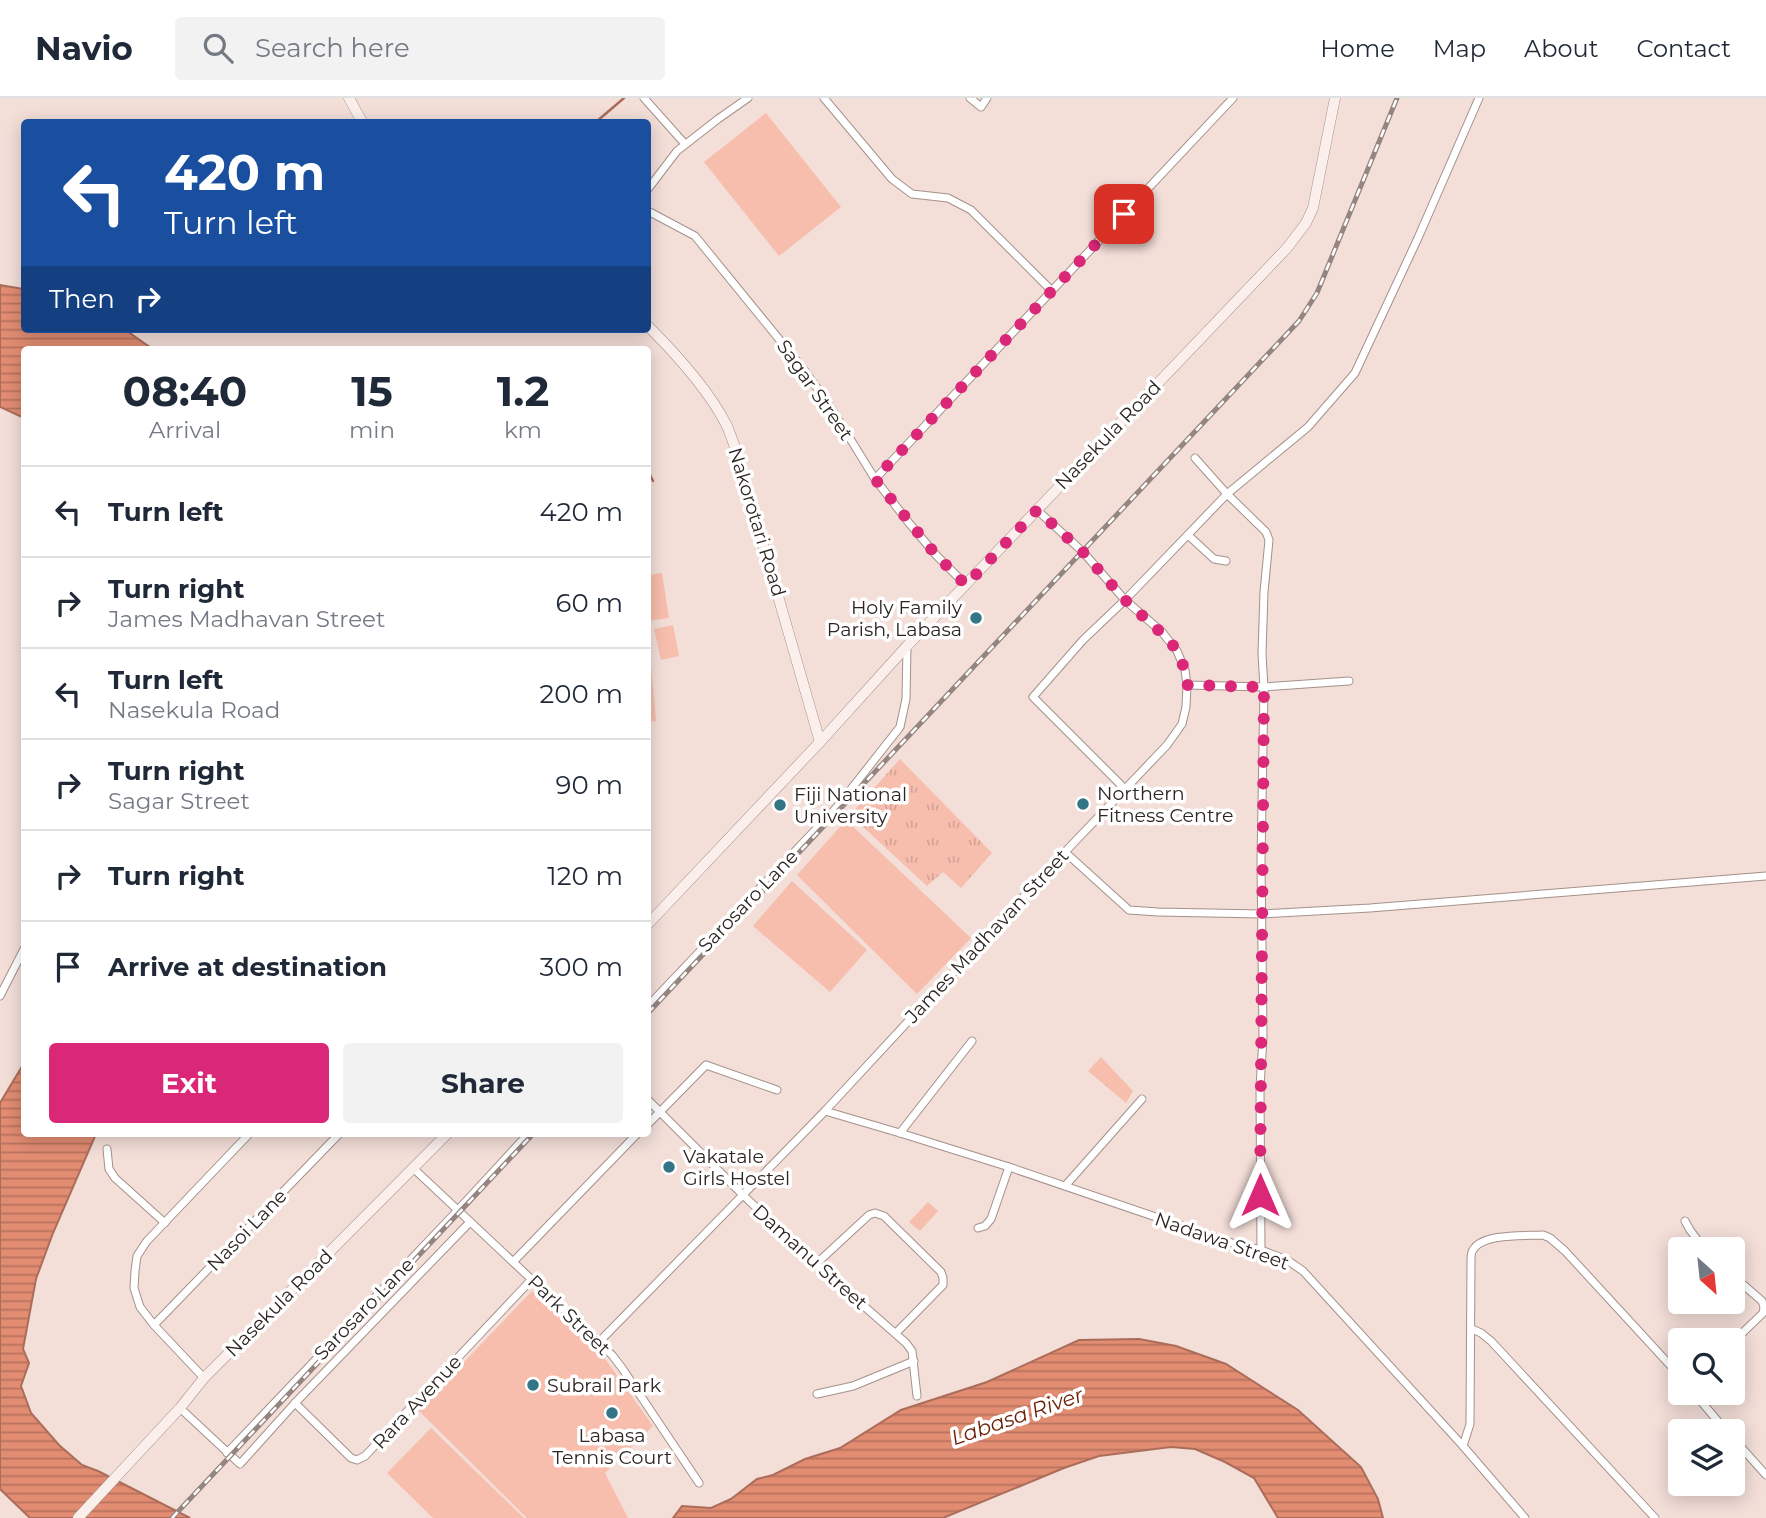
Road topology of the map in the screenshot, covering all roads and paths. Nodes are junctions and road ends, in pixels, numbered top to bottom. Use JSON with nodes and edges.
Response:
{"nodes":[{"id":1,"x":349,"y":98,"type":"edge"},
{"id":2,"x":645,"y":98,"type":"edge"},
{"id":3,"x":748,"y":98,"type":"edge"},
{"id":4,"x":824,"y":98,"type":"edge"},
{"id":5,"x":970,"y":98,"type":"edge"},
{"id":6,"x":987,"y":98,"type":"edge"},
{"id":7,"x":1233,"y":98,"type":"edge"},
{"id":8,"x":1335,"y":98,"type":"edge"},
{"id":9,"x":1479,"y":98,"type":"edge"},
{"id":10,"x":360,"y":119,"type":"edge"},
{"id":11,"x":685,"y":144,"type":"junction"},
{"id":12,"x":651,"y":185,"type":"edge"},
{"id":13,"x":651,"y":213,"type":"edge"},
{"id":14,"x":1051,"y":290,"type":"junction"},
{"id":15,"x":651,"y":329,"type":"edge"},
{"id":16,"x":1195,"y":458,"type":"dead end"},
{"id":17,"x":875,"y":479,"type":"junction"},
{"id":18,"x":1227,"y":494,"type":"junction"},
{"id":19,"x":1037,"y":510,"type":"junction"},
{"id":20,"x":1188,"y":535,"type":"junction"},
{"id":21,"x":1226,"y":561,"type":"dead end"},
{"id":22,"x":966,"y":585,"type":"junction"},
{"id":23,"x":1125,"y":600,"type":"junction"},
{"id":24,"x":907,"y":646,"type":"junction"},
{"id":25,"x":1349,"y":681,"type":"dead end"},
{"id":26,"x":1187,"y":685,"type":"junction"},
{"id":27,"x":1264,"y":687,"type":"junction"},
{"id":28,"x":820,"y":742,"type":"junction"},
{"id":29,"x":1125,"y":789,"type":"junction"},
{"id":30,"x":1065,"y":852,"type":"junction"},
{"id":31,"x":1766,"y":876,"type":"edge"},
{"id":32,"x":1262,"y":914,"type":"junction"},
{"id":33,"x":651,"y":921,"type":"edge"},
{"id":34,"x":21,"y":955,"type":"edge"},
{"id":35,"x":0,"y":996,"type":"edge"},
{"id":36,"x":651,"y":1003,"type":"edge"},
{"id":37,"x":972,"y":1041,"type":"dead end"},
{"id":38,"x":777,"y":1090,"type":"dead end"},
{"id":39,"x":1142,"y":1099,"type":"dead end"},
{"id":40,"x":651,"y":1103,"type":"edge"},
{"id":41,"x":659,"y":1111,"type":"junction"},
{"id":42,"x":825,"y":1111,"type":"junction"},
{"id":43,"x":651,"y":1120,"type":"edge"},
{"id":44,"x":900,"y":1133,"type":"junction"},
{"id":45,"x":246,"y":1137,"type":"edge"},
{"id":46,"x":336,"y":1137,"type":"edge"},
{"id":47,"x":444,"y":1137,"type":"edge"},
{"id":48,"x":525,"y":1137,"type":"edge"},
{"id":49,"x":634,"y":1137,"type":"edge"},
{"id":50,"x":107,"y":1149,"type":"dead end"},
{"id":51,"x":1009,"y":1167,"type":"junction"},
{"id":52,"x":413,"y":1168,"type":"junction"},
{"id":53,"x":1065,"y":1186,"type":"junction"},
{"id":54,"x":744,"y":1196,"type":"junction"},
{"id":55,"x":458,"y":1210,"type":"junction"},
{"id":56,"x":1685,"y":1221,"type":"dead end"},
{"id":57,"x":470,"y":1222,"type":"junction"},
{"id":58,"x":165,"y":1223,"type":"junction"},
{"id":59,"x":978,"y":1228,"type":"dead end"},
{"id":60,"x":1695,"y":1237,"type":"edge"},
{"id":61,"x":1261,"y":1250,"type":"junction"},
{"id":62,"x":513,"y":1262,"type":"junction"},
{"id":63,"x":817,"y":1264,"type":"junction"},
{"id":64,"x":532,"y":1279,"type":"junction"},
{"id":65,"x":1745,"y":1286,"type":"edge"},
{"id":66,"x":154,"y":1325,"type":"junction"},
{"id":67,"x":1472,"y":1329,"type":"junction"},
{"id":68,"x":1745,"y":1330,"type":"edge"},
{"id":69,"x":895,"y":1333,"type":"junction"},
{"id":70,"x":598,"y":1343,"type":"junction"},
{"id":71,"x":914,"y":1361,"type":"junction"},
{"id":72,"x":1668,"y":1363,"type":"edge"},
{"id":73,"x":204,"y":1378,"type":"junction"},
{"id":74,"x":817,"y":1394,"type":"dead end"},
{"id":75,"x":917,"y":1396,"type":"dead end"},
{"id":76,"x":295,"y":1403,"type":"junction"},
{"id":77,"x":1704,"y":1405,"type":"edge"},
{"id":78,"x":180,"y":1408,"type":"junction"},
{"id":79,"x":1716,"y":1419,"type":"edge"},
{"id":80,"x":1462,"y":1446,"type":"junction"},
{"id":81,"x":227,"y":1452,"type":"junction"},
{"id":82,"x":1745,"y":1452,"type":"edge"},
{"id":83,"x":1766,"y":1475,"type":"edge"},
{"id":84,"x":699,"y":1483,"type":"dead end"},
{"id":85,"x":78,"y":1518,"type":"edge"},
{"id":86,"x":1525,"y":1518,"type":"edge"},
{"id":87,"x":1655,"y":1518,"type":"edge"}],
"edges":[{"from":1,"to":10,"type":"main road"},
{"from":2,"to":11,"type":"street"},
{"from":3,"to":11,"type":"street"},
{"from":4,"to":14,"type":"street"},
{"from":5,"to":6,"type":"street"},
{"from":7,"to":14,"type":"street"},
{"from":8,"to":19,"type":"main road","name":"Nasekula Road"},
{"from":9,"to":18,"type":"street"},
{"from":11,"to":12,"type":"street"},
{"from":13,"to":17,"type":"street","name":"Sagar Street"},
{"from":14,"to":17,"type":"street"},
{"from":15,"to":28,"type":"main road","name":"Nakorotari Road"},
{"from":16,"to":18,"type":"street"},
{"from":17,"to":22,"type":"street","name":"Sagar Street"},
{"from":18,"to":20,"type":"street"},
{"from":18,"to":27,"type":"street"},
{"from":19,"to":22,"type":"main road","name":"Nasekula Road"},
{"from":19,"to":23,"type":"street","name":"James Madhavan Street"},
{"from":20,"to":21,"type":"street"},
{"from":20,"to":23,"type":"street"},
{"from":22,"to":24,"type":"main road","name":"Nasekula Road"},
{"from":23,"to":26,"type":"street","name":"James Madhavan Street"},
{"from":23,"to":29,"type":"street"},
{"from":24,"to":28,"type":"main road","name":"Nasekula Road"},
{"from":24,"to":36,"type":"street","name":"Sarosaro Lane"},
{"from":25,"to":27,"type":"street"},
{"from":26,"to":27,"type":"street"},
{"from":26,"to":29,"type":"street","name":"James Madhavan Street"},
{"from":27,"to":32,"type":"street"},
{"from":28,"to":33,"type":"main road","name":"Nasekula Road"},
{"from":29,"to":30,"type":"street","name":"James Madhavan Street"},
{"from":30,"to":32,"type":"street"},
{"from":30,"to":42,"type":"street","name":"James Madhavan Street"},
{"from":31,"to":32,"type":"street"},
{"from":32,"to":61,"type":"street"},
{"from":34,"to":35,"type":"street"},
{"from":37,"to":44,"type":"street"},
{"from":38,"to":41,"type":"street"},
{"from":39,"to":53,"type":"street"},
{"from":40,"to":41,"type":"street","name":"Damanu Street"},
{"from":41,"to":43,"type":"street"},
{"from":41,"to":54,"type":"street","name":"Damanu Street"},
{"from":42,"to":44,"type":"street","name":"Nadawa Street"},
{"from":42,"to":54,"type":"street","name":"James Madhavan Street"},
{"from":44,"to":51,"type":"street","name":"Nadawa Street"},
{"from":45,"to":58,"type":"street"},
{"from":46,"to":66,"type":"street","name":"Nasoi Lane"},
{"from":47,"to":52,"type":"main road","name":"Nasekula Road"},
{"from":48,"to":55,"type":"street","name":"Sarosaro Lane"},
{"from":49,"to":62,"type":"street"},
{"from":50,"to":58,"type":"street"},
{"from":51,"to":53,"type":"street","name":"Nadawa Street"},
{"from":51,"to":59,"type":"street"},
{"from":52,"to":55,"type":"street","name":"Park Street"},
{"from":52,"to":73,"type":"main road","name":"Nasekula Road"},
{"from":53,"to":61,"type":"street","name":"Nadawa Street"},
{"from":54,"to":63,"type":"street","name":"Damanu Street"},
{"from":54,"to":70,"type":"street","name":"James Madhavan Street"},
{"from":55,"to":57,"type":"street","name":"Park Street"},
{"from":55,"to":81,"type":"street","name":"Sarosaro Lane"},
{"from":56,"to":60,"type":"street"},
{"from":57,"to":62,"type":"street","name":"Park Street"},
{"from":57,"to":76,"type":"street"},
{"from":58,"to":66,"type":"street"},
{"from":61,"to":80,"type":"street","name":"Nadawa Street"},
{"from":62,"to":64,"type":"street","name":"Park Street"},
{"from":63,"to":69,"type":"street","name":"Damanu Street"},
{"from":63,"to":69,"type":"street"},
{"from":64,"to":70,"type":"street","name":"Park Street"},
{"from":64,"to":76,"type":"street","name":"Rara Avenue"},
{"from":65,"to":68,"type":"street"},
{"from":66,"to":73,"type":"street"},
{"from":67,"to":72,"type":"street"},
{"from":67,"to":80,"type":"street"},
{"from":67,"to":87,"type":"street"},
{"from":69,"to":71,"type":"street","name":"Damanu Street"},
{"from":70,"to":84,"type":"street","name":"Park Street"},
{"from":71,"to":74,"type":"street"},
{"from":71,"to":75,"type":"street","name":"Damanu Street"},
{"from":73,"to":78,"type":"main road","name":"Nasekula Road"},
{"from":76,"to":81,"type":"street"},
{"from":77,"to":79,"type":"street"},
{"from":78,"to":81,"type":"street"},
{"from":78,"to":85,"type":"main road","name":"Nasekula Road"},
{"from":80,"to":86,"type":"street","name":"Nadawa Street"},
{"from":82,"to":83,"type":"street"}]}
